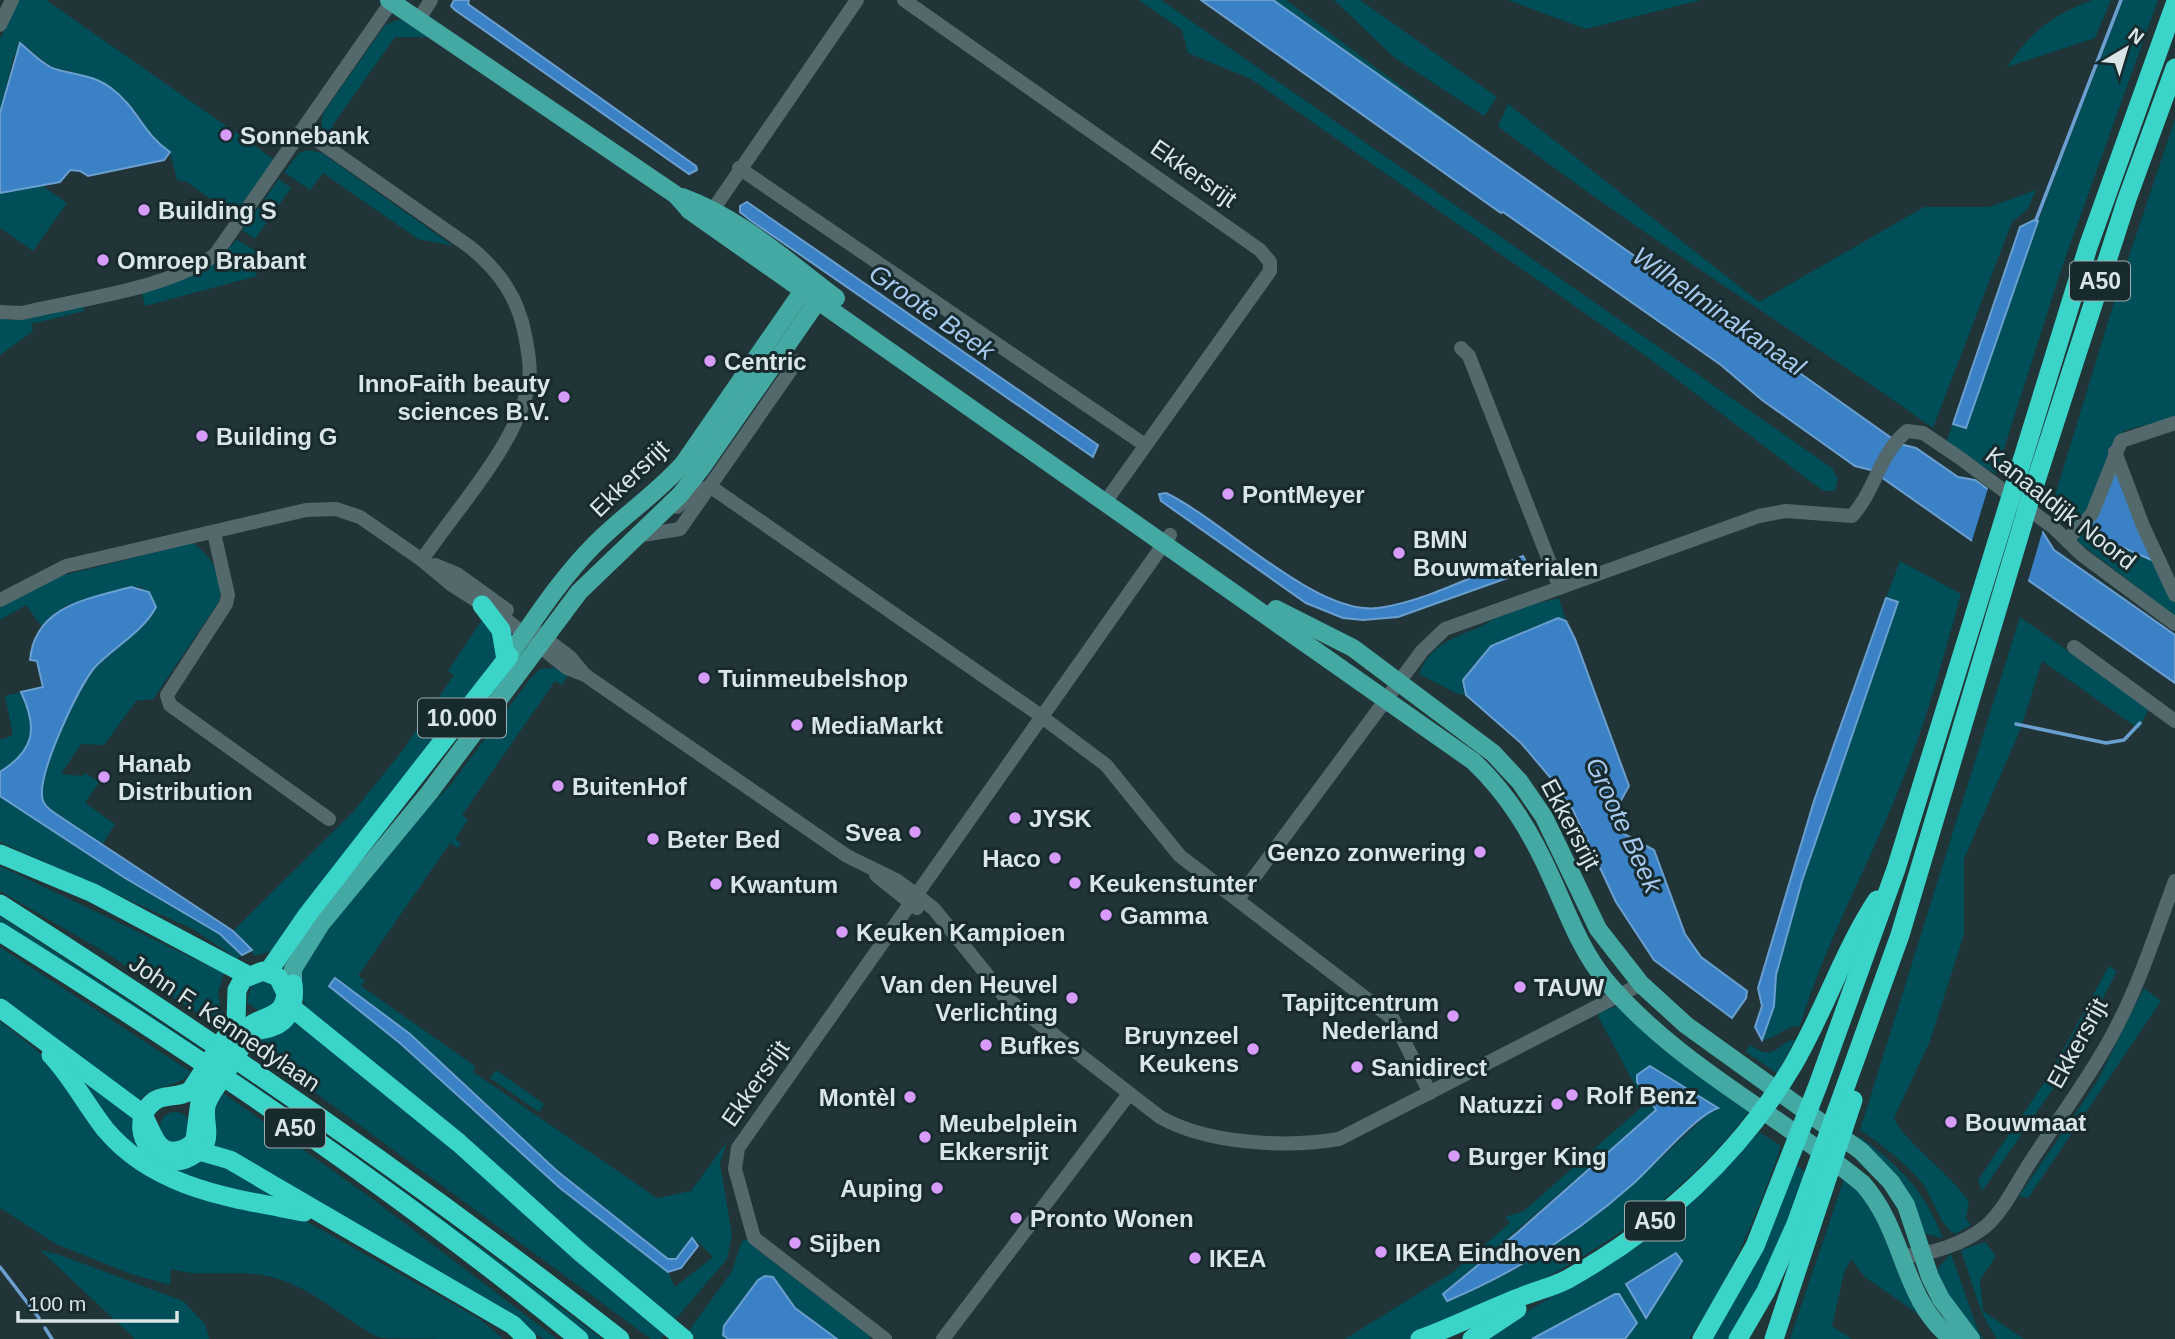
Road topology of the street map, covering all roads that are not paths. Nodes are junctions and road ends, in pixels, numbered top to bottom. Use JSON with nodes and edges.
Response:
{"nodes":[{"id":1,"x":12,"y":0,"type":"edge"},
{"id":2,"x":431,"y":0,"type":"edge"},
{"id":3,"x":857,"y":0,"type":"edge"},
{"id":4,"x":904,"y":0,"type":"edge"},
{"id":5,"x":390,"y":1,"type":"edge"},
{"id":6,"x":2175,"y":4,"type":"edge"},
{"id":7,"x":419,"y":19,"type":"junction"},
{"id":8,"x":0,"y":25,"type":"edge"},
{"id":9,"x":2175,"y":68,"type":"edge"},
{"id":10,"x":304,"y":131,"type":"junction"},
{"id":11,"x":739,"y":168,"type":"junction"},
{"id":12,"x":709,"y":215,"type":"junction"},
{"id":13,"x":814,"y":291,"type":"junction"},
{"id":14,"x":0,"y":312,"type":"edge"},
{"id":15,"x":1461,"y":348,"type":"dead end"},
{"id":16,"x":797,"y":361,"type":"dead end"},
{"id":17,"x":2175,"y":423,"type":"edge"},
{"id":18,"x":1145,"y":445,"type":"junction"},
{"id":19,"x":2115,"y":452,"type":"junction"},
{"id":20,"x":711,"y":487,"type":"junction"},
{"id":21,"x":1109,"y":498,"type":"junction"},
{"id":22,"x":663,"y":510,"type":"junction"},
{"id":23,"x":214,"y":533,"type":"junction"},
{"id":24,"x":636,"y":536,"type":"junction"},
{"id":25,"x":1167,"y":538,"type":"junction"},
{"id":26,"x":2067,"y":540,"type":"junction"},
{"id":27,"x":422,"y":560,"type":"junction"},
{"id":28,"x":1559,"y":586,"type":"junction"},
{"id":29,"x":2175,"y":595,"type":"edge"},
{"id":30,"x":0,"y":600,"type":"edge"},
{"id":31,"x":482,"y":605,"type":"junction"},
{"id":32,"x":2175,"y":624,"type":"edge"},
{"id":33,"x":527,"y":630,"type":"junction"},
{"id":34,"x":542,"y":642,"type":"junction"},
{"id":35,"x":2074,"y":647,"type":"dead end"},
{"id":36,"x":508,"y":658,"type":"junction"},
{"id":37,"x":1401,"y":681,"type":"junction"},
{"id":38,"x":1388,"y":699,"type":"junction"},
{"id":39,"x":1044,"y":718,"type":"junction"},
{"id":40,"x":2175,"y":721,"type":"edge"},
{"id":41,"x":329,"y":819,"type":"dead end"},
{"id":42,"x":0,"y":854,"type":"edge"},
{"id":43,"x":1896,"y":869,"type":"junction"},
{"id":44,"x":2175,"y":881,"type":"edge"},
{"id":45,"x":1238,"y":899,"type":"junction"},
{"id":46,"x":915,"y":900,"type":"junction"},
{"id":47,"x":0,"y":904,"type":"edge"},
{"id":48,"x":0,"y":932,"type":"edge"},
{"id":49,"x":297,"y":944,"type":"junction"},
{"id":50,"x":216,"y":957,"type":"junction"},
{"id":51,"x":247,"y":975,"type":"junction"},
{"id":52,"x":281,"y":979,"type":"junction"},
{"id":53,"x":1640,"y":984,"type":"junction"},
{"id":54,"x":1619,"y":995,"type":"junction"},
{"id":55,"x":288,"y":1005,"type":"junction"},
{"id":56,"x":0,"y":1008,"type":"edge"},
{"id":57,"x":26,"y":1028,"type":"junction"},
{"id":58,"x":240,"y":1036,"type":"junction"},
{"id":59,"x":205,"y":1088,"type":"junction"},
{"id":60,"x":1430,"y":1093,"type":"junction"},
{"id":61,"x":1129,"y":1094,"type":"junction"},
{"id":62,"x":144,"y":1116,"type":"junction"},
{"id":63,"x":1800,"y":1147,"type":"junction"},
{"id":64,"x":199,"y":1151,"type":"junction"},
{"id":65,"x":1823,"y":1172,"type":"junction"},
{"id":66,"x":324,"y":1216,"type":"junction"},
{"id":67,"x":1923,"y":1255,"type":"junction"},
{"id":68,"x":1902,"y":1256,"type":"junction"},
{"id":69,"x":1536,"y":1293,"type":"junction"},
{"id":70,"x":520,"y":1332,"type":"edge"},
{"id":71,"x":883,"y":1338,"type":"edge"},
{"id":72,"x":536,"y":1339,"type":"edge"},
{"id":73,"x":579,"y":1339,"type":"edge"},
{"id":74,"x":620,"y":1339,"type":"edge"},
{"id":75,"x":684,"y":1339,"type":"edge"},
{"id":76,"x":943,"y":1339,"type":"edge"},
{"id":77,"x":1420,"y":1339,"type":"edge"},
{"id":78,"x":1472,"y":1339,"type":"edge"},
{"id":79,"x":1702,"y":1339,"type":"edge"},
{"id":80,"x":1738,"y":1339,"type":"edge"},
{"id":81,"x":1774,"y":1339,"type":"edge"},
{"id":82,"x":1952,"y":1339,"type":"edge"},
{"id":83,"x":1971,"y":1339,"type":"edge"}],
"edges":[{"from":1,"to":8,"type":"street"},
{"from":2,"to":7,"type":"street"},
{"from":3,"to":11,"type":"street"},
{"from":4,"to":18,"type":"street","name":"Ekkersrijt"},
{"from":5,"to":7,"type":"main road","name":"Ekkersrijt"},
{"from":5,"to":10,"type":"street"},
{"from":6,"to":43,"type":"highway","number":"A50"},
{"from":7,"to":12,"type":"main road","name":"Ekkersrijt"},
{"from":9,"to":65,"type":"highway","number":"A50"},
{"from":10,"to":14,"type":"street"},
{"from":10,"to":27,"type":"street"},
{"from":11,"to":12,"type":"street"},
{"from":11,"to":18,"type":"street"},
{"from":12,"to":13,"type":"main road","name":"Ekkersrijt"},
{"from":13,"to":21,"type":"main road","name":"Ekkersrijt"},
{"from":13,"to":22,"type":"main road","name":"Ekkersrijt","number":"10.000"},
{"from":13,"to":33,"type":"main road","name":"Ekkersrijt","number":"10.000"},
{"from":15,"to":28,"type":"street"},
{"from":16,"to":20,"type":"street","name":"Ekkersrijt"},
{"from":17,"to":19,"type":"street"},
{"from":18,"to":21,"type":"street","name":"Ekkersrijt"},
{"from":19,"to":26,"type":"street"},
{"from":19,"to":29,"type":"street","name":"Kanaaldijk Noord"},
{"from":20,"to":22,"type":"street","name":"Ekkersrijt"},
{"from":20,"to":24,"type":"street","name":"Ekkersrijt"},
{"from":20,"to":39,"type":"street"},
{"from":21,"to":25,"type":"main road","name":"Ekkersrijt"},
{"from":22,"to":24,"type":"main road","name":"Ekkersrijt","number":"10.000"},
{"from":23,"to":27,"type":"street"},
{"from":23,"to":30,"type":"street"},
{"from":23,"to":41,"type":"street"},
{"from":24,"to":34,"type":"main road","name":"Ekkersrijt","number":"10.000"},
{"from":25,"to":37,"type":"main road","name":"Ekkersrijt"},
{"from":25,"to":38,"type":"main road","name":"Ekkersrijt"},
{"from":25,"to":39,"type":"street","name":"Ekkersrijt"},
{"from":26,"to":28,"type":"street","name":"Kanaaldijk Noord"},
{"from":26,"to":32,"type":"street","name":"Kanaaldijk Noord"},
{"from":27,"to":31,"type":"street"},
{"from":27,"to":33,"type":"street"},
{"from":28,"to":37,"type":"street"},
{"from":31,"to":33,"type":"street"},
{"from":31,"to":36,"type":"highway"},
{"from":33,"to":34,"type":"street"},
{"from":33,"to":36,"type":"main road","name":"Ekkersrijt","number":"10.000"},
{"from":34,"to":46,"type":"street"},
{"from":34,"to":49,"type":"main road","name":"Ekkersrijt","number":"10.000"},
{"from":35,"to":40,"type":"street"},
{"from":36,"to":49,"type":"highway","name":"Ekkersrijt","number":"10.000"},
{"from":37,"to":38,"type":"street"},
{"from":37,"to":53,"type":"main road","name":"Ekkersrijt"},
{"from":38,"to":45,"type":"street"},
{"from":38,"to":54,"type":"main road","name":"Ekkersrijt"},
{"from":39,"to":45,"type":"street"},
{"from":39,"to":46,"type":"street","name":"Ekkersrijt"},
{"from":42,"to":50,"type":"highway"},
{"from":43,"to":63,"type":"highway","number":"A50"},
{"from":43,"to":69,"type":"highway","number":"A50"},
{"from":44,"to":67,"type":"street","name":"Ekkersrijt"},
{"from":45,"to":60,"type":"street"},
{"from":46,"to":61,"type":"street"},
{"from":46,"to":71,"type":"street","name":"Ekkersrijt"},
{"from":47,"to":74,"type":"highway","name":"John F. Kennedylaan","number":"A50"},
{"from":48,"to":73,"type":"highway","name":"John F. Kennedylaan","number":"A50"},
{"from":49,"to":50,"type":"highway"},
{"from":49,"to":52,"type":"highway","name":"Ekkersrijt","number":"10.000"},
{"from":50,"to":51,"type":"highway"},
{"from":51,"to":52,"type":"highway"},
{"from":51,"to":58,"type":"highway"},
{"from":52,"to":55,"type":"highway"},
{"from":53,"to":54,"type":"street"},
{"from":53,"to":67,"type":"main road","name":"Ekkersrijt"},
{"from":54,"to":60,"type":"street"},
{"from":54,"to":63,"type":"main road","name":"Ekkersrijt"},
{"from":55,"to":58,"type":"highway"},
{"from":55,"to":75,"type":"highway","name":"John F. Kennedylaan"},
{"from":56,"to":57,"type":"highway"},
{"from":57,"to":62,"type":"highway"},
{"from":57,"to":66,"type":"highway"},
{"from":58,"to":59,"type":"highway"},
{"from":59,"to":62,"type":"highway"},
{"from":59,"to":62,"type":"highway"},
{"from":59,"to":64,"type":"highway"},
{"from":60,"to":61,"type":"street"},
{"from":61,"to":76,"type":"street"},
{"from":62,"to":64,"type":"highway"},
{"from":63,"to":68,"type":"main road","name":"Ekkersrijt"},
{"from":63,"to":79,"type":"highway","number":"A50"},
{"from":64,"to":66,"type":"highway"},
{"from":65,"to":80,"type":"highway","number":"A50"},
{"from":65,"to":81,"type":"highway","number":"A50"},
{"from":66,"to":70,"type":"highway"},
{"from":67,"to":68,"type":"street","name":"Ekkersrijt"},
{"from":67,"to":83,"type":"main road","name":"Ekkersrijt"},
{"from":68,"to":82,"type":"main road","name":"Ekkersrijt"},
{"from":69,"to":77,"type":"highway","number":"A50"},
{"from":69,"to":78,"type":"highway","number":"A50"},
{"from":70,"to":72,"type":"highway"}]}
